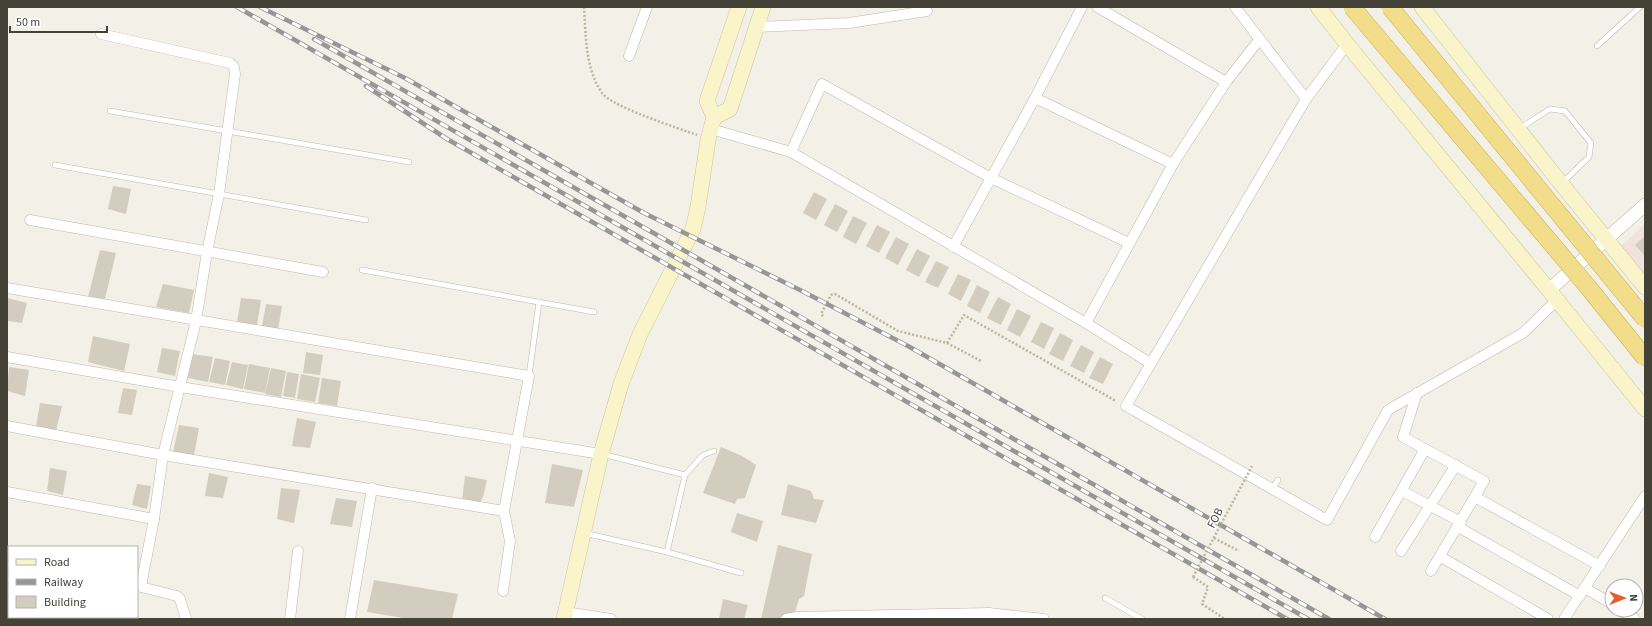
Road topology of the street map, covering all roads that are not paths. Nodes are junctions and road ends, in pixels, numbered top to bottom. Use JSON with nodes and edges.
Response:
{"nodes":[{"id":1,"x":646,"y":7,"type":"edge"},
{"id":2,"x":739,"y":7,"type":"edge"},
{"id":3,"x":763,"y":7,"type":"edge"},
{"id":4,"x":1082,"y":7,"type":"edge"},
{"id":5,"x":1097,"y":7,"type":"edge"},
{"id":6,"x":1235,"y":7,"type":"edge"},
{"id":7,"x":1318,"y":7,"type":"edge"},
{"id":8,"x":1352,"y":7,"type":"edge"},
{"id":9,"x":1390,"y":7,"type":"edge"},
{"id":10,"x":1422,"y":7,"type":"edge"},
{"id":11,"x":1640,"y":7,"type":"edge"},
{"id":12,"x":927,"y":11,"type":"dead end"},
{"id":13,"x":757,"y":27,"type":"junction"},
{"id":14,"x":101,"y":34,"type":"dead end"},
{"id":15,"x":1259,"y":40,"type":"junction"},
{"id":16,"x":1347,"y":44,"type":"junction"},
{"id":17,"x":1597,"y":46,"type":"dead end"},
{"id":18,"x":629,"y":56,"type":"dead end"},
{"id":19,"x":1226,"y":82,"type":"junction"},
{"id":20,"x":1035,"y":98,"type":"junction"},
{"id":21,"x":1306,"y":99,"type":"junction"},
{"id":22,"x":110,"y":111,"type":"dead end"},
{"id":23,"x":711,"y":128,"type":"junction"},
{"id":24,"x":1518,"y":129,"type":"junction"},
{"id":25,"x":228,"y":130,"type":"junction"},
{"id":26,"x":791,"y":152,"type":"junction"},
{"id":27,"x":409,"y":162,"type":"dead end"},
{"id":28,"x":1173,"y":164,"type":"junction"},
{"id":29,"x":55,"y":165,"type":"dead end"},
{"id":30,"x":991,"y":178,"type":"junction"},
{"id":31,"x":1561,"y":184,"type":"junction"},
{"id":32,"x":219,"y":194,"type":"junction"},
{"id":33,"x":1645,"y":204,"type":"edge"},
{"id":34,"x":30,"y":220,"type":"dead end"},
{"id":35,"x":366,"y":220,"type":"dead end"},
{"id":36,"x":1605,"y":239,"type":"junction"},
{"id":37,"x":1129,"y":243,"type":"junction"},
{"id":38,"x":953,"y":247,"type":"junction"},
{"id":39,"x":207,"y":252,"type":"junction"},
{"id":40,"x":362,"y":270,"type":"dead end"},
{"id":41,"x":323,"y":272,"type":"dead end"},
{"id":42,"x":1645,"y":287,"type":"edge"},
{"id":43,"x":7,"y":288,"type":"edge"},
{"id":44,"x":1553,"y":295,"type":"junction"},
{"id":45,"x":539,"y":302,"type":"junction"},
{"id":46,"x":594,"y":312,"type":"dead end"},
{"id":47,"x":1645,"y":319,"type":"edge"},
{"id":48,"x":196,"y":321,"type":"junction"},
{"id":49,"x":1086,"y":323,"type":"junction"},
{"id":50,"x":7,"y":357,"type":"edge"},
{"id":51,"x":1645,"y":358,"type":"edge"},
{"id":52,"x":1150,"y":363,"type":"junction"},
{"id":53,"x":529,"y":376,"type":"junction"},
{"id":54,"x":180,"y":387,"type":"junction"},
{"id":55,"x":1417,"y":394,"type":"junction"},
{"id":56,"x":1645,"y":409,"type":"edge"},
{"id":57,"x":7,"y":426,"type":"edge"},
{"id":58,"x":517,"y":442,"type":"junction"},
{"id":59,"x":1425,"y":449,"type":"junction"},
{"id":60,"x":714,"y":452,"type":"dead end"},
{"id":61,"x":601,"y":454,"type":"junction"},
{"id":62,"x":163,"y":455,"type":"junction"},
{"id":63,"x":1456,"y":466,"type":"junction"},
{"id":64,"x":685,"y":475,"type":"junction"},
{"id":65,"x":1278,"y":480,"type":"dead end"},
{"id":66,"x":372,"y":488,"type":"junction"},
{"id":67,"x":1272,"y":490,"type":"junction"},
{"id":68,"x":1402,"y":491,"type":"junction"},
{"id":69,"x":7,"y":492,"type":"edge"},
{"id":70,"x":1645,"y":496,"type":"edge"},
{"id":71,"x":1476,"y":497,"type":"junction"},
{"id":72,"x":1431,"y":506,"type":"junction"},
{"id":73,"x":504,"y":510,"type":"junction"},
{"id":74,"x":154,"y":519,"type":"junction"},
{"id":75,"x":1459,"y":524,"type":"junction"},
{"id":76,"x":583,"y":533,"type":"junction"},
{"id":77,"x":1375,"y":537,"type":"dead end"},
{"id":78,"x":298,"y":551,"type":"dead end"},
{"id":79,"x":1401,"y":551,"type":"dead end"},
{"id":80,"x":667,"y":552,"type":"junction"},
{"id":81,"x":1440,"y":557,"type":"junction"},
{"id":82,"x":1600,"y":566,"type":"junction"},
{"id":83,"x":1431,"y":571,"type":"dead end"},
{"id":84,"x":741,"y":573,"type":"dead end"},
{"id":85,"x":139,"y":586,"type":"edge"},
{"id":86,"x":503,"y":591,"type":"dead end"},
{"id":87,"x":1582,"y":592,"type":"junction"},
{"id":88,"x":1105,"y":598,"type":"dead end"},
{"id":89,"x":1604,"y":601,"type":"edge"},
{"id":90,"x":564,"y":615,"type":"edge"},
{"id":91,"x":989,"y":616,"type":"edge"},
{"id":92,"x":797,"y":618,"type":"edge"},
{"id":93,"x":847,"y":618,"type":"edge"},
{"id":94,"x":1032,"y":618,"type":"edge"},
{"id":95,"x":186,"y":619,"type":"edge"},
{"id":96,"x":290,"y":619,"type":"edge"},
{"id":97,"x":350,"y":619,"type":"edge"},
{"id":98,"x":610,"y":619,"type":"edge"},
{"id":99,"x":786,"y":619,"type":"edge"},
{"id":100,"x":1044,"y":619,"type":"edge"},
{"id":101,"x":1142,"y":619,"type":"edge"},
{"id":102,"x":1548,"y":619,"type":"edge"},
{"id":103,"x":1564,"y":619,"type":"edge"}],
"edges":[{"from":1,"to":18,"type":"street"},
{"from":2,"to":23,"type":"main road"},
{"from":3,"to":13,"type":"main road"},
{"from":4,"to":20,"type":"street"},
{"from":5,"to":19,"type":"street"},
{"from":6,"to":15,"type":"street"},
{"from":7,"to":16,"type":"main road"},
{"from":8,"to":51,"type":"highway","bridge":true},
{"from":9,"to":47,"type":"highway","bridge":true},
{"from":10,"to":24,"type":"main road"},
{"from":11,"to":17,"type":"lane"},
{"from":12,"to":13,"type":"street"},
{"from":13,"to":23,"type":"main road"},
{"from":14,"to":25,"type":"street"},
{"from":15,"to":19,"type":"street"},
{"from":15,"to":21,"type":"street"},
{"from":16,"to":21,"type":"street"},
{"from":16,"to":44,"type":"main road"},
{"from":19,"to":28,"type":"street"},
{"from":20,"to":28,"type":"street"},
{"from":20,"to":30,"type":"street"},
{"from":21,"to":52,"type":"street"},
{"from":22,"to":25,"type":"lane"},
{"from":23,"to":26,"type":"street"},
{"from":23,"to":61,"type":"main road"},
{"from":24,"to":31,"type":"main road"},
{"from":24,"to":31,"type":"lane"},
{"from":25,"to":27,"type":"lane"},
{"from":25,"to":32,"type":"street"},
{"from":26,"to":30,"type":"street"},
{"from":26,"to":38,"type":"street"},
{"from":28,"to":37,"type":"street"},
{"from":29,"to":32,"type":"lane"},
{"from":30,"to":37,"type":"street"},
{"from":30,"to":38,"type":"street"},
{"from":31,"to":36,"type":"main road"},
{"from":32,"to":35,"type":"lane"},
{"from":32,"to":39,"type":"street"},
{"from":33,"to":36,"type":"street"},
{"from":34,"to":39,"type":"street"},
{"from":36,"to":42,"type":"main road"},
{"from":36,"to":44,"type":"street"},
{"from":37,"to":49,"type":"street"},
{"from":38,"to":49,"type":"street"},
{"from":39,"to":41,"type":"street"},
{"from":39,"to":48,"type":"street"},
{"from":40,"to":45,"type":"lane"},
{"from":43,"to":48,"type":"street"},
{"from":44,"to":55,"type":"street"},
{"from":44,"to":56,"type":"main road"},
{"from":45,"to":46,"type":"lane"},
{"from":45,"to":53,"type":"lane"},
{"from":48,"to":53,"type":"street"},
{"from":48,"to":54,"type":"street"},
{"from":49,"to":52,"type":"street"},
{"from":50,"to":54,"type":"street"},
{"from":52,"to":67,"type":"street"},
{"from":53,"to":58,"type":"street"},
{"from":54,"to":58,"type":"street"},
{"from":54,"to":62,"type":"street"},
{"from":55,"to":59,"type":"street"},
{"from":55,"to":67,"type":"street"},
{"from":57,"to":62,"type":"street"},
{"from":58,"to":61,"type":"street"},
{"from":58,"to":73,"type":"street"},
{"from":59,"to":63,"type":"street"},
{"from":59,"to":68,"type":"street"},
{"from":60,"to":64,"type":"lane"},
{"from":61,"to":64,"type":"lane"},
{"from":61,"to":76,"type":"main road"},
{"from":62,"to":66,"type":"street"},
{"from":62,"to":74,"type":"street"},
{"from":63,"to":71,"type":"street"},
{"from":63,"to":72,"type":"street"},
{"from":64,"to":80,"type":"lane"},
{"from":65,"to":67,"type":"lane"},
{"from":66,"to":73,"type":"street"},
{"from":66,"to":97,"type":"street"},
{"from":68,"to":72,"type":"street"},
{"from":68,"to":77,"type":"street"},
{"from":69,"to":74,"type":"street"},
{"from":70,"to":82,"type":"street"},
{"from":71,"to":75,"type":"street"},
{"from":71,"to":82,"type":"street"},
{"from":72,"to":75,"type":"street"},
{"from":72,"to":79,"type":"street"},
{"from":73,"to":86,"type":"street"},
{"from":74,"to":85,"type":"street"},
{"from":75,"to":81,"type":"street"},
{"from":75,"to":87,"type":"street"},
{"from":76,"to":80,"type":"lane"},
{"from":76,"to":90,"type":"main road"},
{"from":78,"to":96,"type":"street"},
{"from":80,"to":84,"type":"lane"},
{"from":81,"to":83,"type":"street"},
{"from":81,"to":102,"type":"street"},
{"from":82,"to":87,"type":"street"},
{"from":85,"to":95,"type":"street"},
{"from":87,"to":89,"type":"street"},
{"from":87,"to":103,"type":"street"},
{"from":88,"to":101,"type":"lane"},
{"from":90,"to":98,"type":"street"},
{"from":91,"to":93,"type":"street"},
{"from":91,"to":94,"type":"street"},
{"from":92,"to":93,"type":"street"},
{"from":92,"to":99,"type":"street"},
{"from":94,"to":100,"type":"street"}]}
